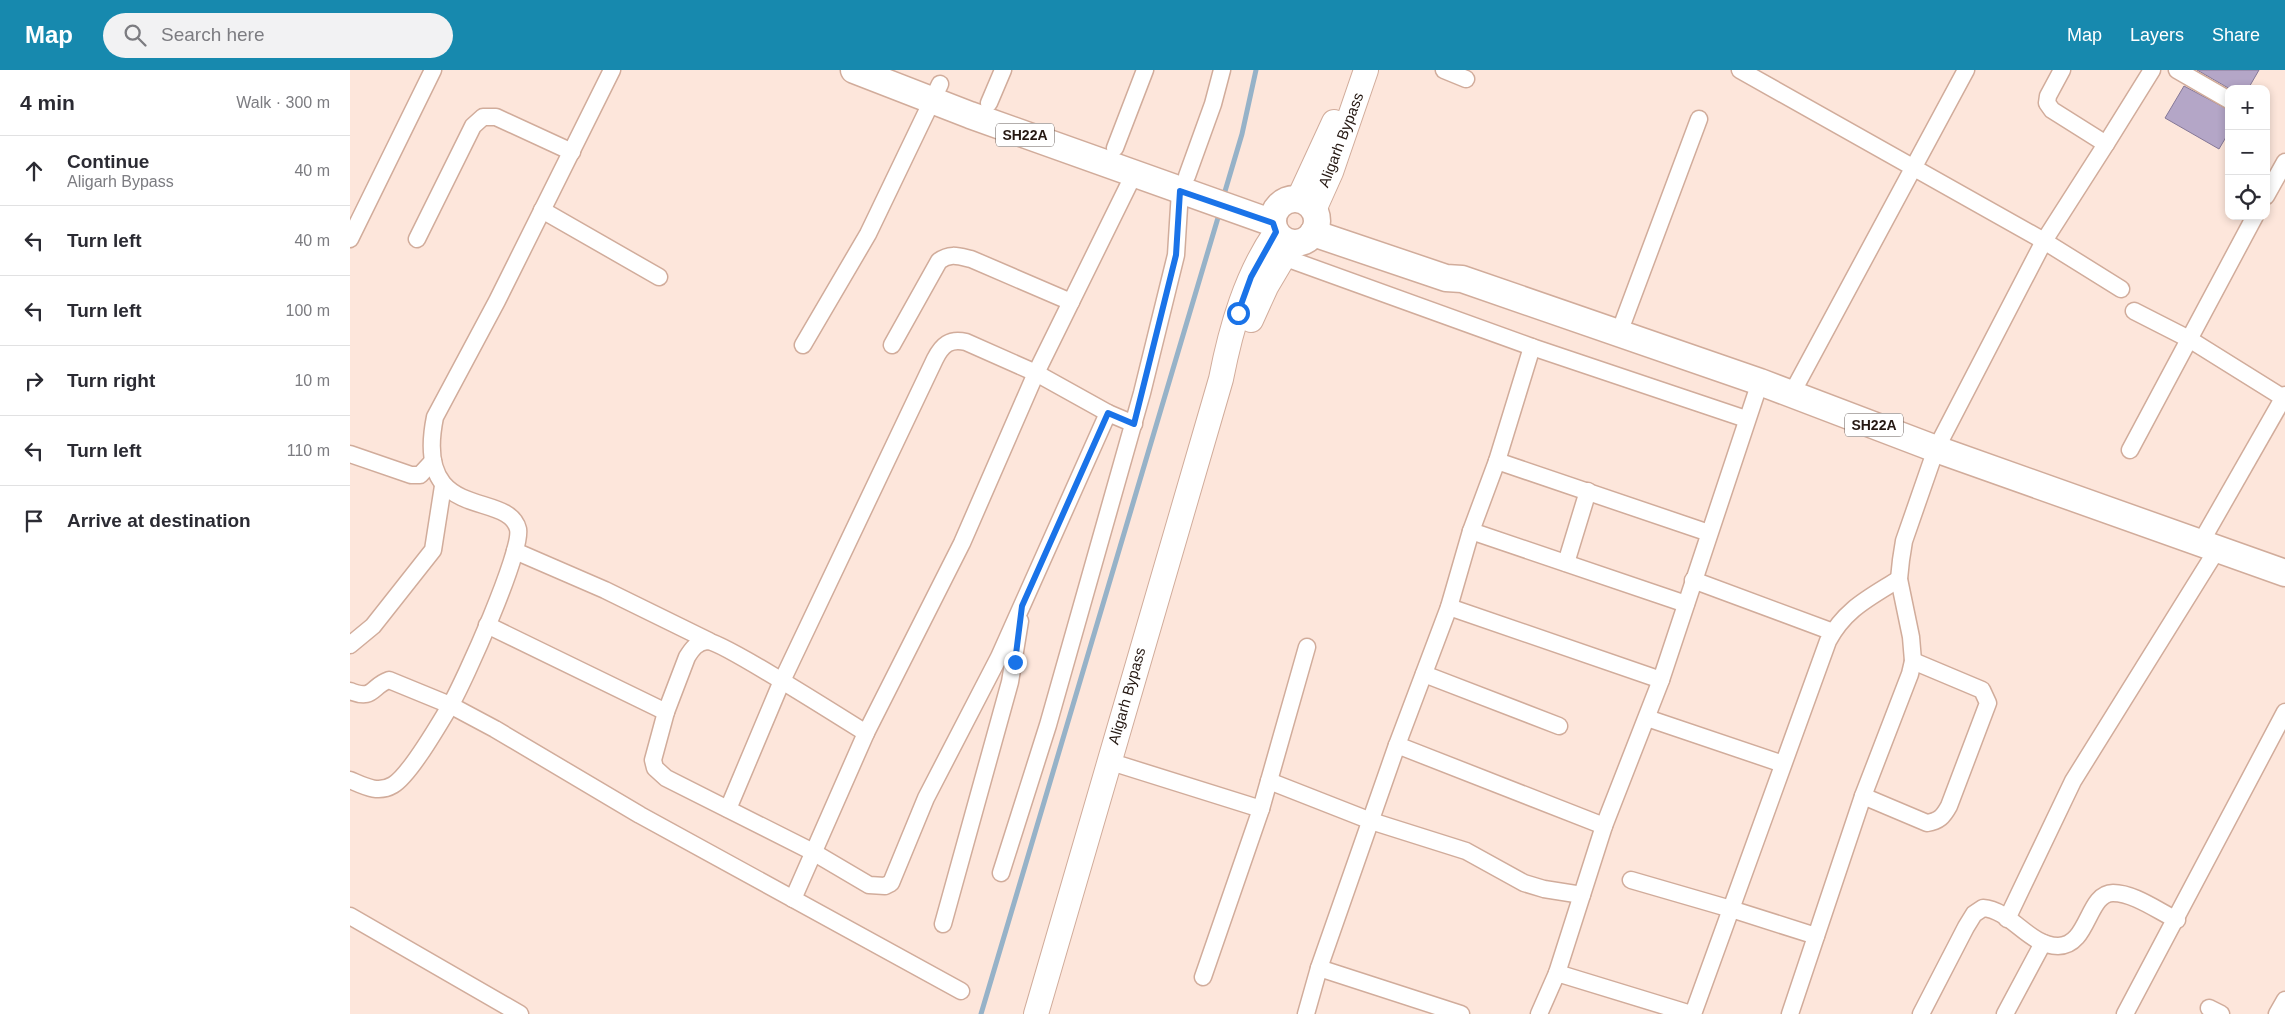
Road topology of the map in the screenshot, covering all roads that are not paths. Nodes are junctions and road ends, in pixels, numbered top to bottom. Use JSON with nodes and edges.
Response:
{"nodes":[{"id":1,"x":433,"y":70,"type":"edge"},
{"id":2,"x":612,"y":70,"type":"edge"},
{"id":3,"x":854,"y":70,"type":"edge"},
{"id":4,"x":904,"y":70,"type":"edge"},
{"id":5,"x":1003,"y":70,"type":"edge"},
{"id":6,"x":1145,"y":70,"type":"edge"},
{"id":7,"x":1222,"y":70,"type":"edge"},
{"id":8,"x":1358,"y":70,"type":"edge"},
{"id":9,"x":1366,"y":70,"type":"edge"},
{"id":10,"x":1444,"y":70,"type":"edge"},
{"id":11,"x":1740,"y":70,"type":"edge"},
{"id":12,"x":1966,"y":70,"type":"edge"},
{"id":13,"x":2062,"y":70,"type":"edge"},
{"id":14,"x":2152,"y":70,"type":"edge"},
{"id":15,"x":2177,"y":70,"type":"edge"},
{"id":16,"x":1466,"y":79,"type":"dead end"},
{"id":17,"x":935,"y":92,"type":"junction"},
{"id":18,"x":2225,"y":98,"type":"edge"},
{"id":19,"x":989,"y":103,"type":"junction"},
{"id":20,"x":1699,"y":119,"type":"dead end"},
{"id":21,"x":2106,"y":144,"type":"junction"},
{"id":22,"x":1115,"y":148,"type":"junction"},
{"id":23,"x":572,"y":152,"type":"junction"},
{"id":24,"x":2285,"y":162,"type":"edge"},
{"id":25,"x":1913,"y":168,"type":"junction"},
{"id":26,"x":1134,"y":174,"type":"junction"},
{"id":27,"x":1192,"y":187,"type":"junction"},
{"id":28,"x":2270,"y":189,"type":"edge"},
{"id":29,"x":542,"y":210,"type":"junction"},
{"id":30,"x":2254,"y":220,"type":"edge"},
{"id":31,"x":1287,"y":223,"type":"junction"},
{"id":32,"x":350,"y":239,"type":"edge"},
{"id":33,"x":417,"y":239,"type":"dead end"},
{"id":34,"x":2044,"y":241,"type":"junction"},
{"id":35,"x":659,"y":277,"type":"dead end"},
{"id":36,"x":2121,"y":289,"type":"dead end"},
{"id":37,"x":1071,"y":302,"type":"junction"},
{"id":38,"x":2134,"y":311,"type":"dead end"},
{"id":39,"x":1619,"y":333,"type":"junction"},
{"id":40,"x":2189,"y":339,"type":"junction"},
{"id":41,"x":802,"y":345,"type":"dead end"},
{"id":42,"x":892,"y":345,"type":"dead end"},
{"id":43,"x":1532,"y":347,"type":"junction"},
{"id":44,"x":1036,"y":373,"type":"junction"},
{"id":45,"x":1760,"y":382,"type":"junction"},
{"id":46,"x":1792,"y":394,"type":"junction"},
{"id":47,"x":2284,"y":396,"type":"edge"},
{"id":48,"x":1108,"y":413,"type":"junction"},
{"id":49,"x":1746,"y":418,"type":"junction"},
{"id":50,"x":1134,"y":424,"type":"junction"},
{"id":51,"x":1936,"y":449,"type":"junction"},
{"id":52,"x":2130,"y":450,"type":"dead end"},
{"id":53,"x":350,"y":454,"type":"edge"},
{"id":54,"x":1497,"y":461,"type":"junction"},
{"id":55,"x":433,"y":462,"type":"junction"},
{"id":56,"x":443,"y":486,"type":"junction"},
{"id":57,"x":1588,"y":492,"type":"junction"},
{"id":58,"x":1471,"y":531,"type":"junction"},
{"id":59,"x":1709,"y":533,"type":"junction"},
{"id":60,"x":2210,"y":545,"type":"junction"},
{"id":61,"x":515,"y":550,"type":"junction"},
{"id":62,"x":1566,"y":563,"type":"junction"},
{"id":63,"x":2285,"y":573,"type":"edge"},
{"id":64,"x":1694,"y":580,"type":"junction"},
{"id":65,"x":1899,"y":580,"type":"junction"},
{"id":66,"x":1686,"y":604,"type":"junction"},
{"id":67,"x":1022,"y":606,"type":"junction"},
{"id":68,"x":1449,"y":607,"type":"junction"},
{"id":69,"x":487,"y":625,"type":"junction"},
{"id":70,"x":1833,"y":632,"type":"junction"},
{"id":71,"x":709,"y":641,"type":"junction"},
{"id":72,"x":350,"y":644,"type":"edge"},
{"id":73,"x":1306,"y":647,"type":"dead end"},
{"id":74,"x":1913,"y":661,"type":"junction"},
{"id":75,"x":1424,"y":674,"type":"junction"},
{"id":76,"x":1661,"y":680,"type":"junction"},
{"id":77,"x":782,"y":682,"type":"junction"},
{"id":78,"x":350,"y":691,"type":"edge"},
{"id":79,"x":450,"y":705,"type":"junction"},
{"id":80,"x":666,"y":712,"type":"junction"},
{"id":81,"x":2285,"y":712,"type":"edge"},
{"id":82,"x":1647,"y":718,"type":"junction"},
{"id":83,"x":1559,"y":726,"type":"dead end"},
{"id":84,"x":866,"y":733,"type":"junction"},
{"id":85,"x":1397,"y":746,"type":"junction"},
{"id":86,"x":1108,"y":761,"type":"junction"},
{"id":87,"x":1783,"y":764,"type":"junction"},
{"id":88,"x":350,"y":780,"type":"edge"},
{"id":89,"x":1269,"y":781,"type":"junction"},
{"id":90,"x":1863,"y":796,"type":"junction"},
{"id":91,"x":728,"y":809,"type":"junction"},
{"id":92,"x":1261,"y":809,"type":"junction"},
{"id":93,"x":1371,"y":821,"type":"junction"},
{"id":94,"x":1604,"y":826,"type":"junction"},
{"id":95,"x":813,"y":852,"type":"junction"},
{"id":96,"x":1002,"y":873,"type":"dead end"},
{"id":97,"x":1630,"y":880,"type":"dead end"},
{"id":98,"x":1582,"y":895,"type":"junction"},
{"id":99,"x":793,"y":899,"type":"junction"},
{"id":100,"x":1731,"y":909,"type":"junction"},
{"id":101,"x":350,"y":916,"type":"edge"},
{"id":102,"x":2007,"y":919,"type":"junction"},
{"id":103,"x":2177,"y":920,"type":"junction"},
{"id":104,"x":943,"y":924,"type":"dead end"},
{"id":105,"x":1816,"y":936,"type":"junction"},
{"id":106,"x":2043,"y":942,"type":"junction"},
{"id":107,"x":1319,"y":968,"type":"junction"},
{"id":108,"x":1556,"y":973,"type":"junction"},
{"id":109,"x":1203,"y":976,"type":"dead end"},
{"id":110,"x":961,"y":991,"type":"dead end"},
{"id":111,"x":2285,"y":1000,"type":"edge"},
{"id":112,"x":520,"y":1014,"type":"edge"},
{"id":113,"x":1036,"y":1014,"type":"edge"},
{"id":114,"x":1306,"y":1014,"type":"edge"},
{"id":115,"x":1461,"y":1014,"type":"edge"},
{"id":116,"x":1539,"y":1014,"type":"edge"},
{"id":117,"x":1692,"y":1014,"type":"edge"},
{"id":118,"x":1790,"y":1014,"type":"edge"},
{"id":119,"x":1921,"y":1014,"type":"edge"},
{"id":120,"x":2005,"y":1014,"type":"edge"},
{"id":121,"x":2125,"y":1014,"type":"edge"},
{"id":122,"x":2277,"y":1014,"type":"edge"}],
"edges":[{"from":1,"to":32,"type":"street"},
{"from":2,"to":23,"type":"street"},
{"from":3,"to":17,"type":"main road","number":"SH22A"},
{"from":4,"to":17,"type":"main road","number":"SH22A"},
{"from":5,"to":19,"type":"street"},
{"from":6,"to":22,"type":"street"},
{"from":7,"to":27,"type":"street"},
{"from":8,"to":31,"type":"main road","name":"Aligarh Bypass"},
{"from":9,"to":31,"type":"main road","name":"Aligarh Bypass"},
{"from":10,"to":16,"type":"street"},
{"from":11,"to":25,"type":"street"},
{"from":12,"to":25,"type":"street"},
{"from":13,"to":21,"type":"street"},
{"from":14,"to":21,"type":"street"},
{"from":15,"to":18,"type":"street"},
{"from":17,"to":19,"type":"main road","number":"SH22A"},
{"from":17,"to":26,"type":"main road","number":"SH22A"},
{"from":17,"to":41,"type":"street"},
{"from":19,"to":22,"type":"main road","number":"SH22A"},
{"from":20,"to":39,"type":"street"},
{"from":21,"to":34,"type":"street"},
{"from":22,"to":27,"type":"main road","number":"SH22A"},
{"from":23,"to":29,"type":"street"},
{"from":23,"to":33,"type":"street"},
{"from":24,"to":28,"type":"street"},
{"from":25,"to":34,"type":"street"},
{"from":25,"to":46,"type":"street"},
{"from":26,"to":27,"type":"main road","number":"SH22A"},
{"from":26,"to":37,"type":"street"},
{"from":27,"to":31,"type":"main road","number":"SH22A"},
{"from":27,"to":50,"type":"street"},
{"from":29,"to":35,"type":"street"},
{"from":29,"to":55,"type":"street"},
{"from":30,"to":40,"type":"street"},
{"from":31,"to":39,"type":"main road","number":"SH22A"},
{"from":31,"to":43,"type":"street"},
{"from":31,"to":86,"type":"main road","name":"Aligarh Bypass"},
{"from":34,"to":36,"type":"street"},
{"from":34,"to":51,"type":"street"},
{"from":37,"to":42,"type":"street"},
{"from":37,"to":44,"type":"street"},
{"from":38,"to":40,"type":"street"},
{"from":39,"to":45,"type":"main road","number":"SH22A"},
{"from":40,"to":47,"type":"street"},
{"from":40,"to":52,"type":"street"},
{"from":43,"to":49,"type":"street"},
{"from":43,"to":54,"type":"street"},
{"from":44,"to":48,"type":"street"},
{"from":44,"to":77,"type":"street"},
{"from":44,"to":84,"type":"street"},
{"from":45,"to":46,"type":"main road","number":"SH22A"},
{"from":45,"to":49,"type":"street"},
{"from":46,"to":51,"type":"main road","number":"SH22A"},
{"from":47,"to":60,"type":"street"},
{"from":48,"to":50,"type":"street"},
{"from":48,"to":67,"type":"street"},
{"from":49,"to":59,"type":"street"},
{"from":50,"to":96,"type":"street"},
{"from":51,"to":60,"type":"main road","number":"SH22A"},
{"from":51,"to":65,"type":"street"},
{"from":53,"to":55,"type":"street"},
{"from":54,"to":57,"type":"street"},
{"from":54,"to":58,"type":"street"},
{"from":55,"to":56,"type":"street"},
{"from":56,"to":61,"type":"street"},
{"from":56,"to":72,"type":"street"},
{"from":57,"to":59,"type":"street"},
{"from":57,"to":62,"type":"street"},
{"from":58,"to":62,"type":"street"},
{"from":58,"to":68,"type":"street"},
{"from":59,"to":64,"type":"street"},
{"from":60,"to":63,"type":"main road","number":"SH22A"},
{"from":60,"to":102,"type":"street"},
{"from":61,"to":69,"type":"street"},
{"from":61,"to":71,"type":"street"},
{"from":62,"to":66,"type":"street"},
{"from":64,"to":66,"type":"street"},
{"from":64,"to":70,"type":"street"},
{"from":65,"to":70,"type":"street"},
{"from":65,"to":74,"type":"street"},
{"from":66,"to":76,"type":"street"},
{"from":67,"to":95,"type":"street"},
{"from":67,"to":104,"type":"street"},
{"from":68,"to":75,"type":"street"},
{"from":68,"to":76,"type":"street"},
{"from":69,"to":79,"type":"street"},
{"from":69,"to":80,"type":"street"},
{"from":70,"to":87,"type":"street"},
{"from":71,"to":77,"type":"street"},
{"from":71,"to":80,"type":"street"},
{"from":73,"to":89,"type":"street"},
{"from":74,"to":90,"type":"street"},
{"from":74,"to":90,"type":"street"},
{"from":75,"to":83,"type":"street"},
{"from":75,"to":85,"type":"street"},
{"from":76,"to":82,"type":"street"},
{"from":77,"to":84,"type":"street"},
{"from":77,"to":91,"type":"street"},
{"from":78,"to":79,"type":"street"},
{"from":79,"to":88,"type":"street"},
{"from":79,"to":99,"type":"street"},
{"from":80,"to":91,"type":"street"},
{"from":81,"to":103,"type":"street"},
{"from":82,"to":87,"type":"street"},
{"from":82,"to":94,"type":"street"},
{"from":84,"to":95,"type":"street"},
{"from":85,"to":93,"type":"street"},
{"from":85,"to":94,"type":"street"},
{"from":86,"to":92,"type":"street"},
{"from":86,"to":113,"type":"main road","name":"Aligarh Bypass"},
{"from":87,"to":100,"type":"street"},
{"from":89,"to":92,"type":"street"},
{"from":89,"to":93,"type":"street"},
{"from":90,"to":105,"type":"street"},
{"from":91,"to":95,"type":"street"},
{"from":92,"to":109,"type":"street"},
{"from":93,"to":98,"type":"street"},
{"from":93,"to":107,"type":"street"},
{"from":94,"to":98,"type":"street"},
{"from":95,"to":99,"type":"street"},
{"from":97,"to":100,"type":"street"},
{"from":98,"to":108,"type":"street"},
{"from":99,"to":110,"type":"street"},
{"from":100,"to":105,"type":"street"},
{"from":100,"to":117,"type":"street"},
{"from":101,"to":112,"type":"street"},
{"from":102,"to":106,"type":"street"},
{"from":102,"to":119,"type":"street"},
{"from":103,"to":106,"type":"street"},
{"from":103,"to":121,"type":"street"},
{"from":105,"to":118,"type":"street"},
{"from":106,"to":120,"type":"street"},
{"from":107,"to":114,"type":"street"},
{"from":107,"to":115,"type":"street"},
{"from":108,"to":116,"type":"street"},
{"from":108,"to":117,"type":"street"},
{"from":111,"to":122,"type":"street"}]}
